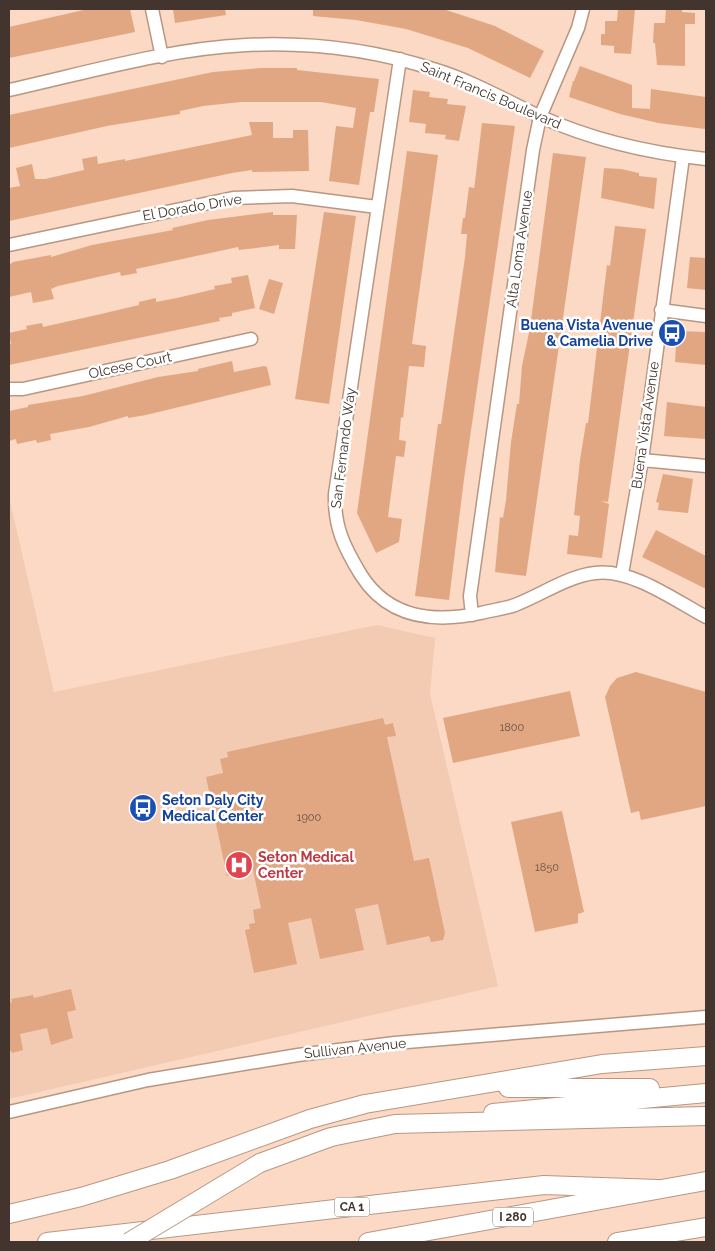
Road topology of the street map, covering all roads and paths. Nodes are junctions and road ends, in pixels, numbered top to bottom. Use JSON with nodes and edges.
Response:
{"nodes":[{"id":1,"x":152,"y":9,"type":"edge"},
{"id":2,"x":583,"y":9,"type":"edge"},
{"id":3,"x":162,"y":57,"type":"junction"},
{"id":4,"x":400,"y":59,"type":"junction"},
{"id":5,"x":9,"y":90,"type":"edge"},
{"id":6,"x":540,"y":117,"type":"junction"},
{"id":7,"x":683,"y":157,"type":"junction"},
{"id":8,"x":706,"y":160,"type":"edge"},
{"id":9,"x":377,"y":207,"type":"junction"},
{"id":10,"x":9,"y":246,"type":"edge"},
{"id":11,"x":661,"y":310,"type":"junction"},
{"id":12,"x":706,"y":316,"type":"edge"},
{"id":13,"x":251,"y":339,"type":"dead end"},
{"id":14,"x":9,"y":390,"type":"edge"},
{"id":15,"x":642,"y":460,"type":"junction"},
{"id":16,"x":706,"y":466,"type":"edge"},
{"id":17,"x":622,"y":574,"type":"junction"},
{"id":18,"x":472,"y":615,"type":"junction"},
{"id":19,"x":706,"y":617,"type":"edge"},
{"id":20,"x":706,"y":1017,"type":"edge"},
{"id":21,"x":706,"y":1056,"type":"edge"},
{"id":22,"x":706,"y":1086,"type":"edge"},
{"id":23,"x":706,"y":1093,"type":"edge"},
{"id":24,"x":428,"y":1094,"type":"junction"},
{"id":25,"x":9,"y":1112,"type":"edge"},
{"id":26,"x":706,"y":1116,"type":"edge"},
{"id":27,"x":412,"y":1123,"type":"junction"},
{"id":28,"x":706,"y":1181,"type":"edge"},
{"id":29,"x":658,"y":1189,"type":"junction"},
{"id":30,"x":9,"y":1214,"type":"edge"},
{"id":31,"x":706,"y":1227,"type":"edge"},
{"id":32,"x":47,"y":1242,"type":"edge"},
{"id":33,"x":129,"y":1242,"type":"edge"},
{"id":34,"x":368,"y":1242,"type":"edge"},
{"id":35,"x":618,"y":1242,"type":"edge"}],
"edges":[{"from":1,"to":3,"type":"street"},
{"from":2,"to":6,"type":"street","name":"Alta Loma Avenue"},
{"from":3,"to":4,"type":"street","name":"Saint Francis Boulevard"},
{"from":3,"to":5,"type":"street","name":"Saint Francis Boulevard"},
{"from":4,"to":6,"type":"street","name":"Saint Francis Boulevard"},
{"from":4,"to":9,"type":"street","name":"San Fernando Way"},
{"from":6,"to":7,"type":"street","name":"Saint Francis Boulevard"},
{"from":6,"to":18,"type":"street","name":"Alta Loma Avenue"},
{"from":7,"to":8,"type":"street","name":"Saint Francis Boulevard"},
{"from":7,"to":11,"type":"street","name":"Buena Vista Avenue"},
{"from":9,"to":10,"type":"street","name":"El Dorado Drive"},
{"from":9,"to":18,"type":"street","name":"San Fernando Way"},
{"from":11,"to":12,"type":"street"},
{"from":11,"to":15,"type":"street","name":"Buena Vista Avenue"},
{"from":13,"to":14,"type":"street","name":"Olcese Court"},
{"from":15,"to":16,"type":"street"},
{"from":15,"to":17,"type":"street","name":"Buena Vista Avenue"},
{"from":17,"to":18,"type":"street","name":"San Fernando Way"},
{"from":17,"to":19,"type":"street","name":"San Fernando Way"},
{"from":20,"to":25,"type":"street","name":"Sullivan Avenue"},
{"from":21,"to":24,"type":"highway"},
{"from":22,"to":24,"type":"highway"},
{"from":23,"to":27,"type":"highway"},
{"from":24,"to":30,"type":"highway"},
{"from":26,"to":27,"type":"highway"},
{"from":27,"to":33,"type":"highway","bridge":true},
{"from":28,"to":29,"type":"highway","number":"I 280"},
{"from":29,"to":32,"type":"highway","number":"CA 1"},
{"from":29,"to":34,"type":"highway","number":"I 280"},
{"from":31,"to":35,"type":"highway"}]}
